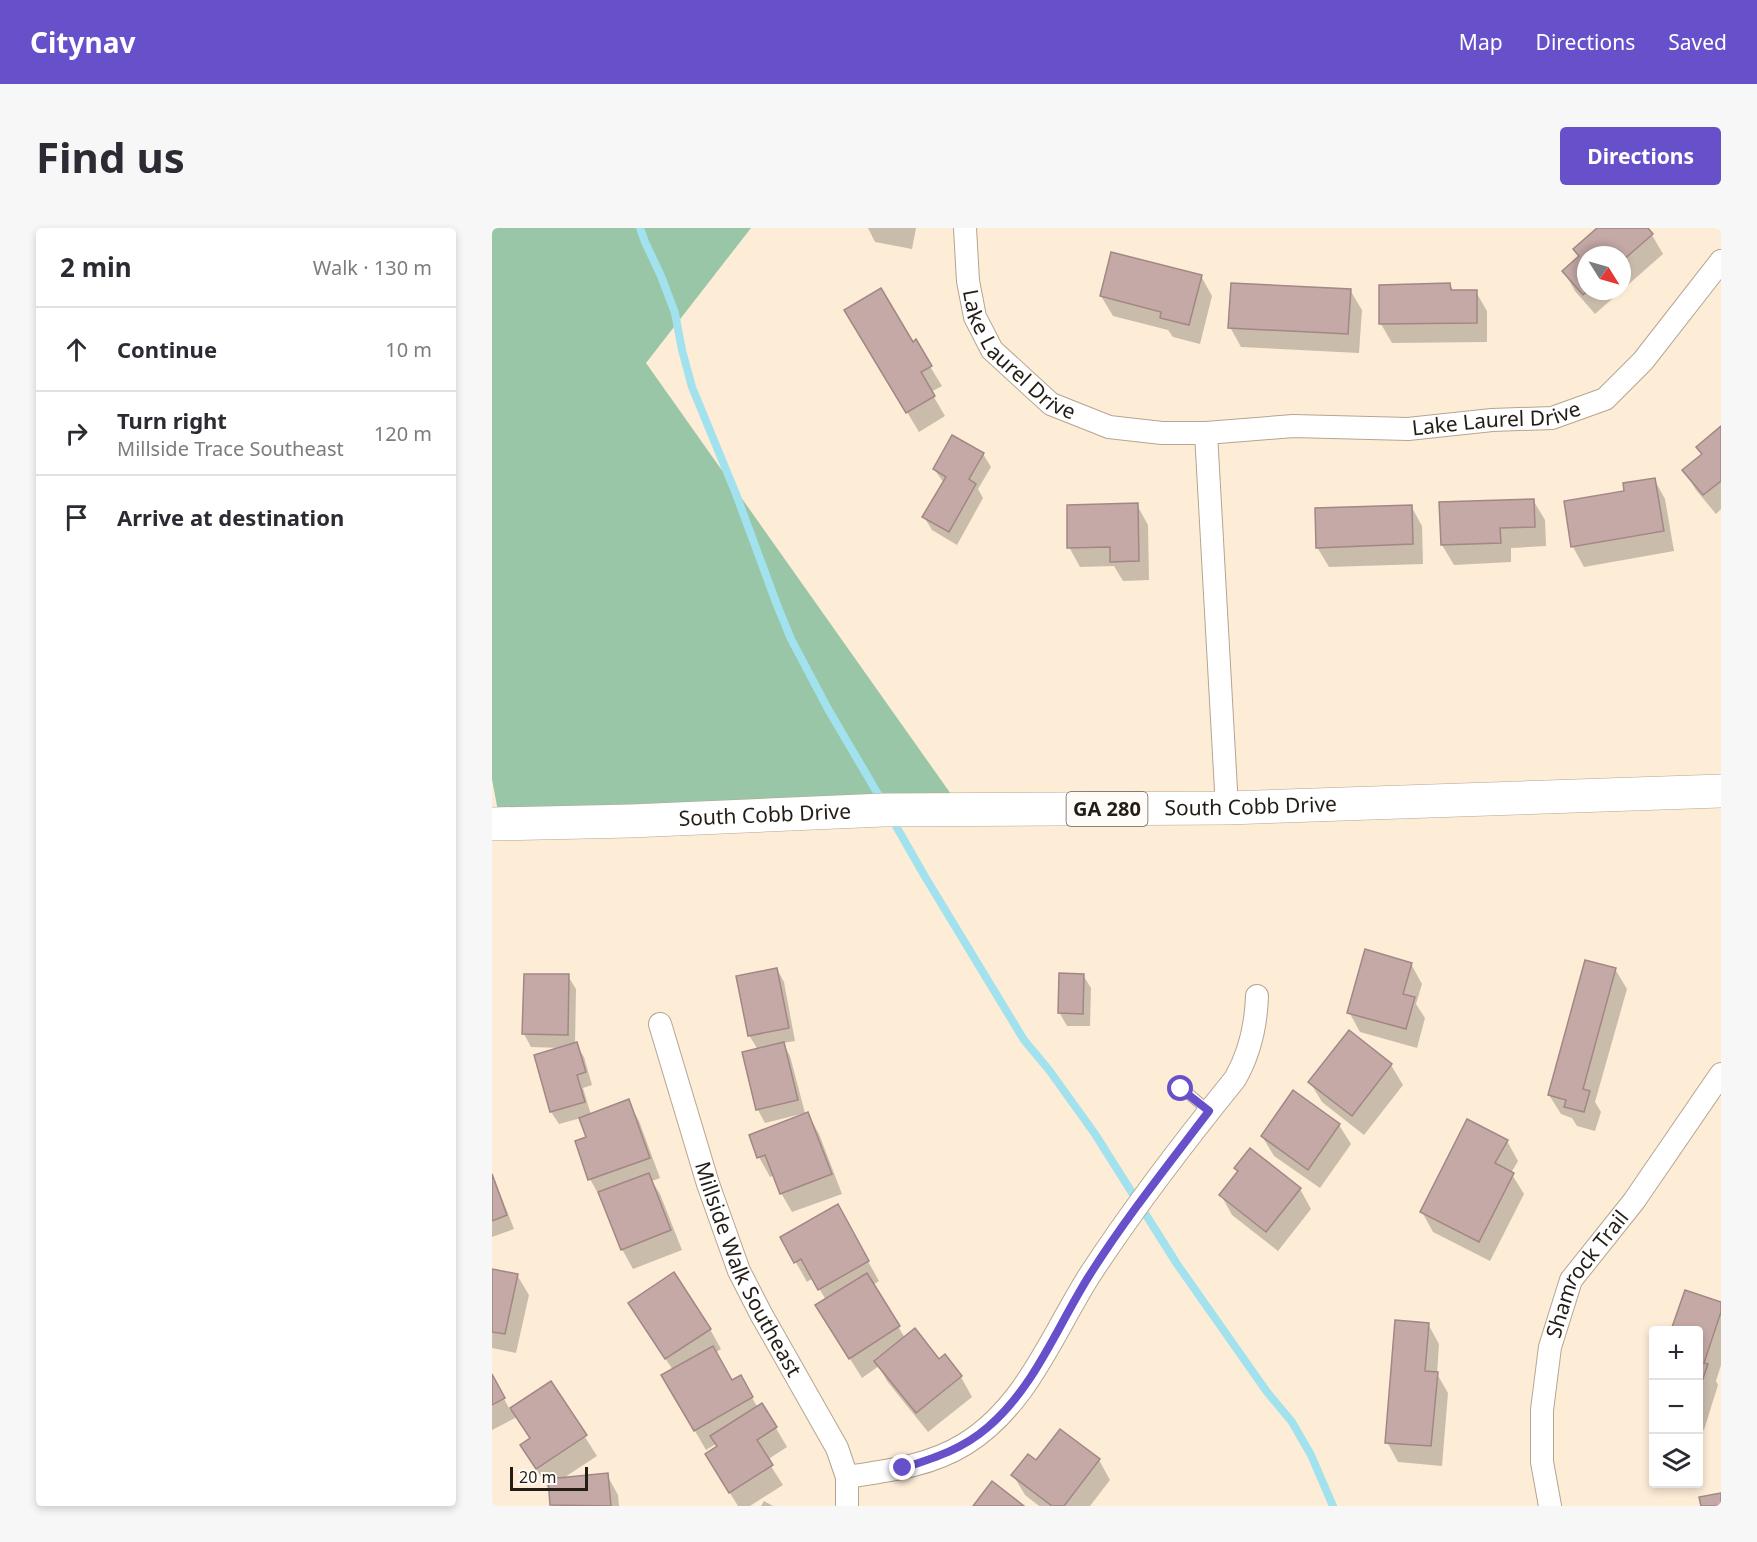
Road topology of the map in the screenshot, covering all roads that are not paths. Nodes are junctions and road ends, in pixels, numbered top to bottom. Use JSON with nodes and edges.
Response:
{"nodes":[{"id":1,"x":965,"y":228,"type":"edge"},
{"id":2,"x":1721,"y":261,"type":"edge"},
{"id":3,"x":1206,"y":433,"type":"junction"},
{"id":4,"x":1721,"y":791,"type":"edge"},
{"id":5,"x":1227,"y":808,"type":"junction"},
{"id":6,"x":492,"y":824,"type":"edge"},
{"id":7,"x":1257,"y":996,"type":"dead end"},
{"id":8,"x":660,"y":1024,"type":"dead end"},
{"id":9,"x":1721,"y":1074,"type":"edge"},
{"id":10,"x":1176,"y":1083,"type":"dead end"},
{"id":11,"x":1209,"y":1111,"type":"junction"},
{"id":12,"x":847,"y":1477,"type":"junction"},
{"id":13,"x":847,"y":1506,"type":"edge"},
{"id":14,"x":1550,"y":1506,"type":"edge"}],
"edges":[{"from":1,"to":3,"type":"street","name":"Lake Laurel Drive"},
{"from":2,"to":3,"type":"street","name":"Lake Laurel Drive"},
{"from":3,"to":5,"type":"street"},
{"from":4,"to":5,"type":"main road","name":"South Cobb Drive","number":"GA 280"},
{"from":5,"to":6,"type":"main road","name":"South Cobb Drive","number":"GA 280"},
{"from":7,"to":11,"type":"street"},
{"from":8,"to":12,"type":"street","name":"Millside Walk Southeast"},
{"from":9,"to":14,"type":"street","name":"Shamrock Trail"},
{"from":10,"to":11,"type":"lane"},
{"from":11,"to":12,"type":"street"},
{"from":12,"to":13,"type":"street","name":"Millside Walk Southeast"}]}
